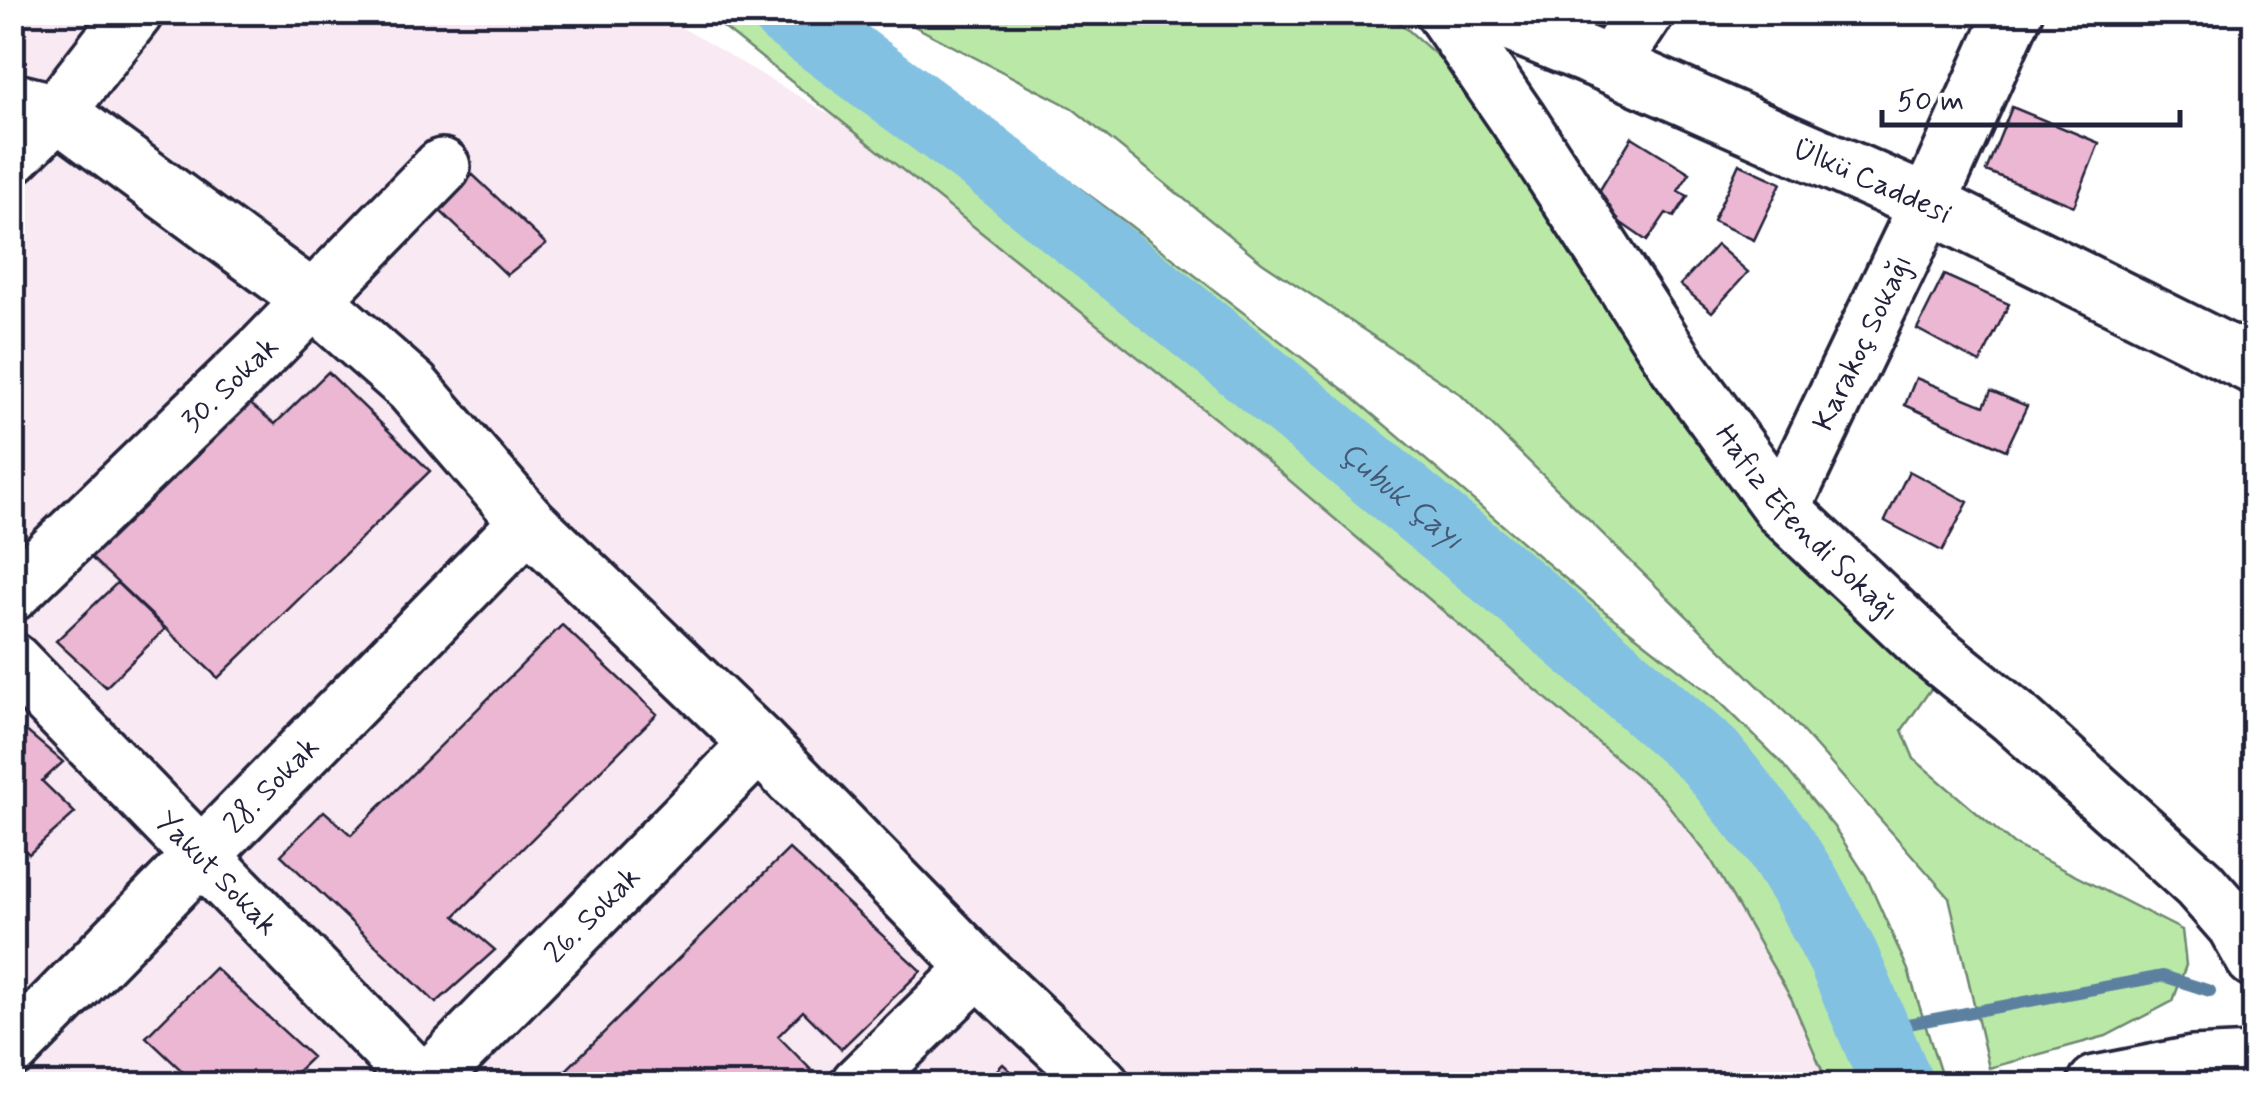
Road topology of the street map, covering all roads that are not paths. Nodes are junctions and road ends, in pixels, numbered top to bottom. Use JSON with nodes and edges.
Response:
{"nodes":[{"id":1,"x":135,"y":12,"type":"edge"},
{"id":2,"x":1444,"y":12,"type":"edge"},
{"id":3,"x":1482,"y":12,"type":"edge"},
{"id":4,"x":1646,"y":12,"type":"edge"},
{"id":5,"x":2014,"y":12,"type":"edge"},
{"id":6,"x":1611,"y":64,"type":"junction"},
{"id":7,"x":35,"y":106,"type":"edge"},
{"id":8,"x":12,"y":156,"type":"edge"},
{"id":9,"x":442,"y":167,"type":"dead end"},
{"id":10,"x":1928,"y":204,"type":"junction"},
{"id":11,"x":313,"y":300,"type":"junction"},
{"id":12,"x":2254,"y":366,"type":"edge"},
{"id":13,"x":1782,"y":509,"type":"junction"},
{"id":14,"x":528,"y":522,"type":"junction"},
{"id":15,"x":12,"y":593,"type":"edge"},
{"id":16,"x":12,"y":661,"type":"edge"},
{"id":17,"x":759,"y":744,"type":"junction"},
{"id":18,"x":200,"y":856,"type":"junction"},
{"id":19,"x":2254,"y":959,"type":"edge"},
{"id":20,"x":978,"y":968,"type":"junction"},
{"id":21,"x":12,"y":1048,"type":"edge"},
{"id":22,"x":2254,"y":1062,"type":"edge"},
{"id":23,"x":424,"y":1084,"type":"edge"},
{"id":24,"x":859,"y":1084,"type":"edge"},
{"id":25,"x":1101,"y":1084,"type":"edge"},
{"id":26,"x":2096,"y":1084,"type":"edge"}],
"edges":[{"from":1,"to":7,"type":"street"},
{"from":2,"to":13,"type":"street","name":"Hafız Efendi Sokağı"},
{"from":3,"to":6,"type":"street","name":"Ülkü Caddesi"},
{"from":4,"to":6,"type":"street"},
{"from":5,"to":10,"type":"street","name":"Karakoç Sokağı"},
{"from":6,"to":10,"type":"street","name":"Ülkü Caddesi"},
{"from":7,"to":8,"type":"street"},
{"from":7,"to":11,"type":"street"},
{"from":9,"to":11,"type":"street","name":"30. Sokak"},
{"from":10,"to":12,"type":"street","name":"Ülkü Caddesi"},
{"from":10,"to":13,"type":"street","name":"Karakoç Sokağı"},
{"from":11,"to":14,"type":"street"},
{"from":11,"to":15,"type":"street","name":"30. Sokak"},
{"from":13,"to":19,"type":"street","name":"Hafız Efendi Sokağı"},
{"from":14,"to":17,"type":"street"},
{"from":14,"to":18,"type":"street","name":"28. Sokak"},
{"from":16,"to":18,"type":"street","name":"Yakut Sokak"},
{"from":17,"to":20,"type":"street"},
{"from":17,"to":23,"type":"street","name":"26. Sokak"},
{"from":18,"to":21,"type":"street","name":"28. Sokak"},
{"from":18,"to":23,"type":"street","name":"Yakut Sokak"},
{"from":20,"to":24,"type":"street"},
{"from":20,"to":25,"type":"street"},
{"from":22,"to":26,"type":"street"}]}
